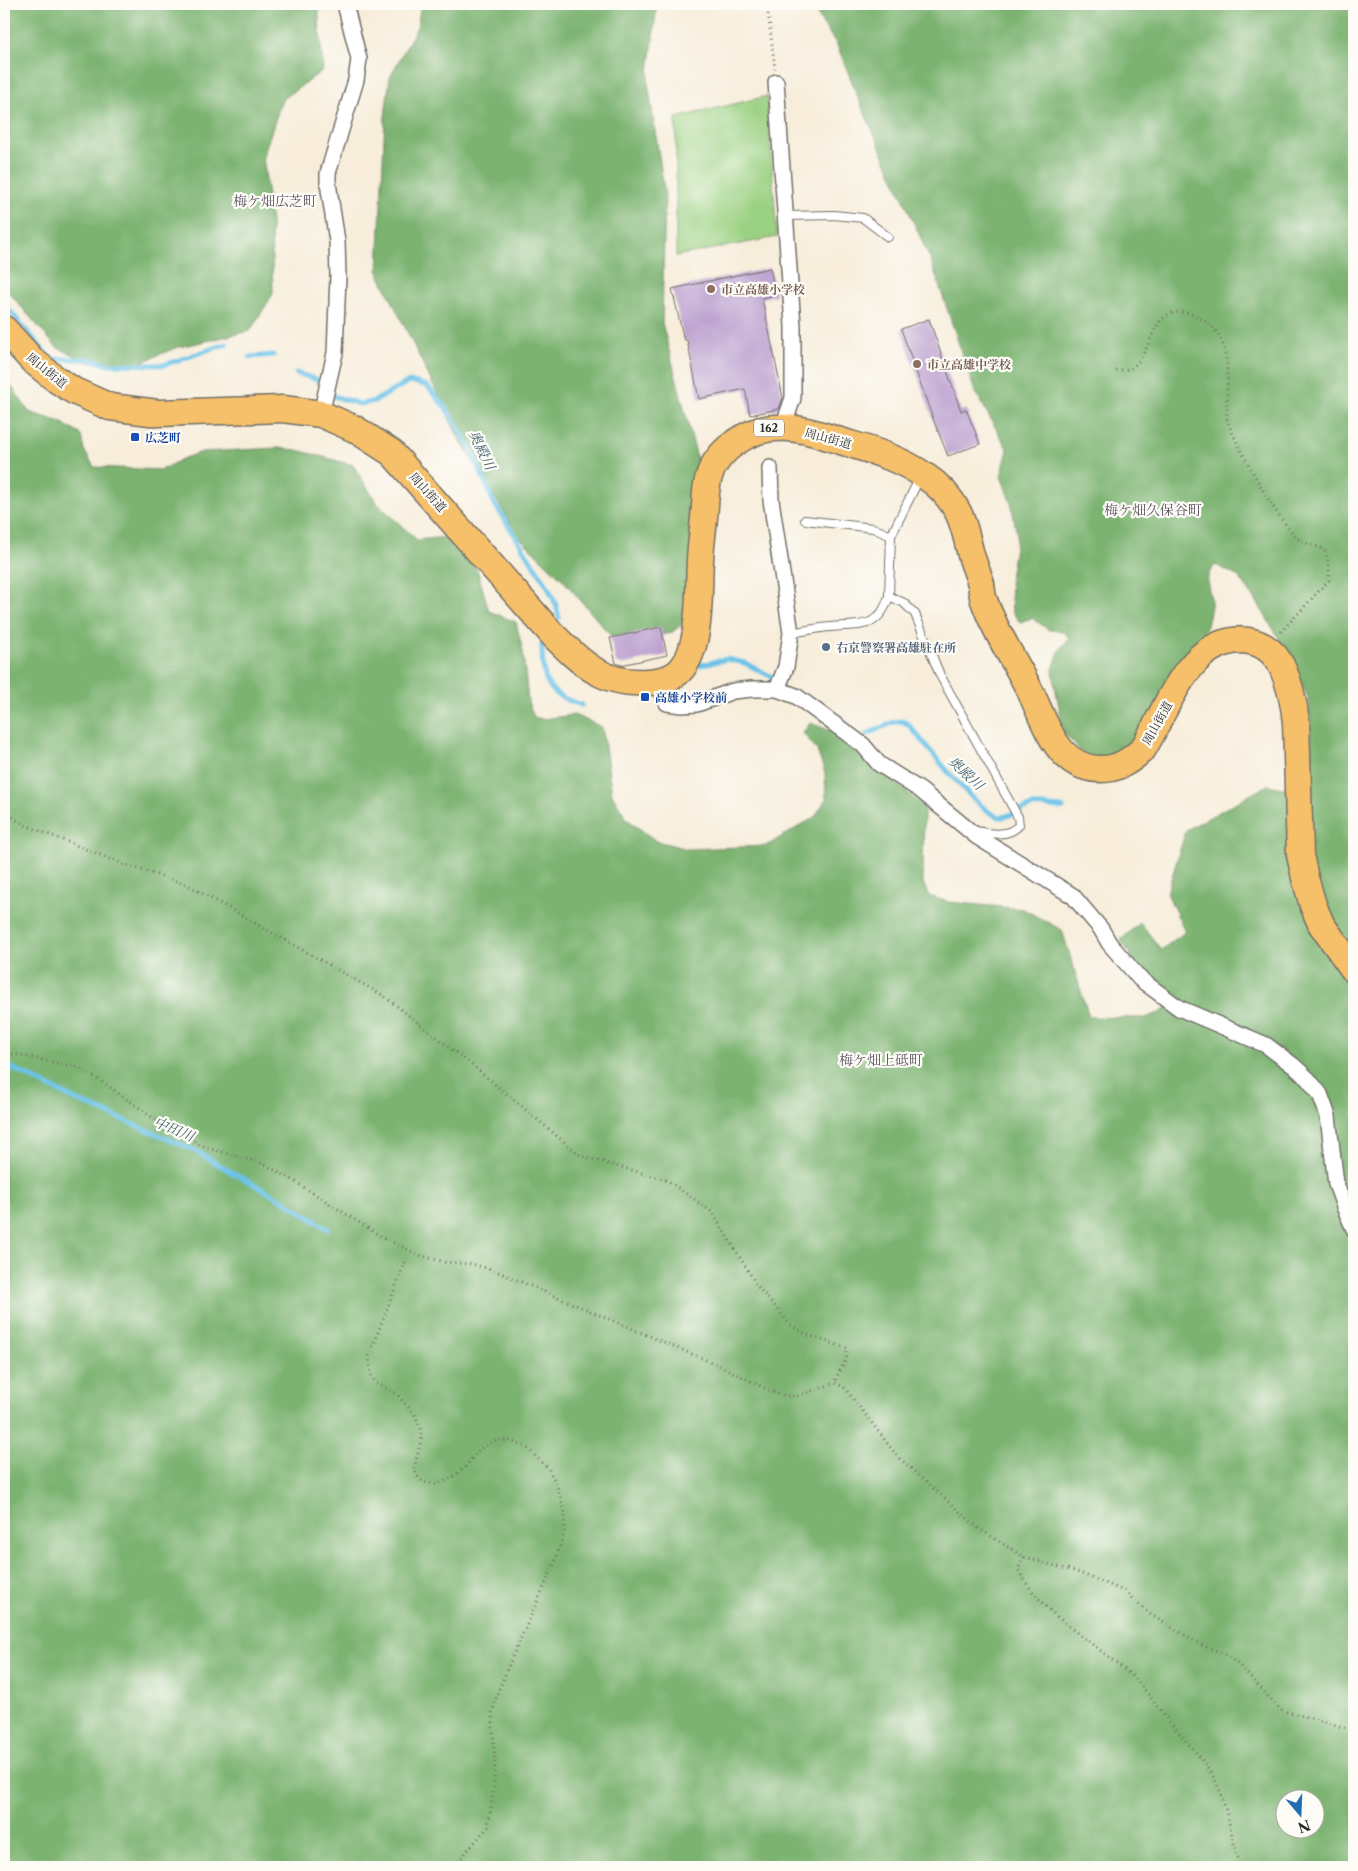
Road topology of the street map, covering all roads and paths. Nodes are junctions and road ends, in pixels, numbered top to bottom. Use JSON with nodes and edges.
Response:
{"nodes":[{"id":1,"x":345,"y":4,"type":"edge"},
{"id":2,"x":767,"y":4,"type":"edge"},
{"id":3,"x":776,"y":82,"type":"joint"},
{"id":4,"x":786,"y":216,"type":"junction"},
{"id":5,"x":888,"y":237,"type":"dead end"},
{"id":6,"x":4,"y":329,"type":"edge"},
{"id":7,"x":1116,"y":371,"type":"dead end"},
{"id":8,"x":322,"y":414,"type":"junction"},
{"id":9,"x":783,"y":427,"type":"junction"},
{"id":10,"x":770,"y":468,"type":"dead end"},
{"id":11,"x":922,"y":473,"type":"junction"},
{"id":12,"x":805,"y":520,"type":"dead end"},
{"id":13,"x":891,"y":536,"type":"junction"},
{"id":14,"x":889,"y":596,"type":"junction"},
{"id":15,"x":790,"y":633,"type":"junction"},
{"id":16,"x":1265,"y":648,"type":"junction"},
{"id":17,"x":656,"y":682,"type":"junction"},
{"id":18,"x":776,"y":689,"type":"junction"},
{"id":19,"x":4,"y":812,"type":"edge"},
{"id":20,"x":967,"y":830,"type":"junction"},
{"id":21,"x":1354,"y":970,"type":"edge"},
{"id":22,"x":4,"y":1048,"type":"edge"},
{"id":23,"x":1354,"y":1228,"type":"edge"},
{"id":24,"x":405,"y":1262,"type":"dead end"},
{"id":25,"x":835,"y":1383,"type":"junction"},
{"id":26,"x":1024,"y":1557,"type":"junction"},
{"id":27,"x":1354,"y":1730,"type":"edge"},
{"id":28,"x":453,"y":1867,"type":"edge"},
{"id":29,"x":1241,"y":1867,"type":"edge"}],
"edges":[{"from":1,"to":8,"type":"street"},
{"from":2,"to":3,"type":"path"},
{"from":3,"to":4,"type":"street"},
{"from":4,"to":5,"type":"lane"},
{"from":4,"to":9,"type":"street"},
{"from":6,"to":8,"type":"highway","name":"周山街道","number":"162"},
{"from":7,"to":16,"type":"path"},
{"from":8,"to":17,"type":"highway","name":"周山街道","number":"162"},
{"from":9,"to":11,"type":"highway","name":"周山街道","number":"162"},
{"from":9,"to":17,"type":"highway","name":"周山街道","number":"162"},
{"from":10,"to":15,"type":"street"},
{"from":11,"to":13,"type":"lane"},
{"from":11,"to":16,"type":"highway","name":"周山街道","number":"162"},
{"from":12,"to":13,"type":"lane"},
{"from":13,"to":14,"type":"lane"},
{"from":14,"to":15,"type":"lane"},
{"from":14,"to":20,"type":"lane"},
{"from":15,"to":18,"type":"street"},
{"from":16,"to":21,"type":"highway","name":"周山街道","number":"162"},
{"from":17,"to":18,"type":"street"},
{"from":18,"to":20,"type":"street"},
{"from":19,"to":25,"type":"path"},
{"from":20,"to":23,"type":"street"},
{"from":22,"to":25,"type":"path"},
{"from":24,"to":28,"type":"path"},
{"from":25,"to":26,"type":"path"},
{"from":26,"to":27,"type":"path"},
{"from":26,"to":29,"type":"path"}]}
